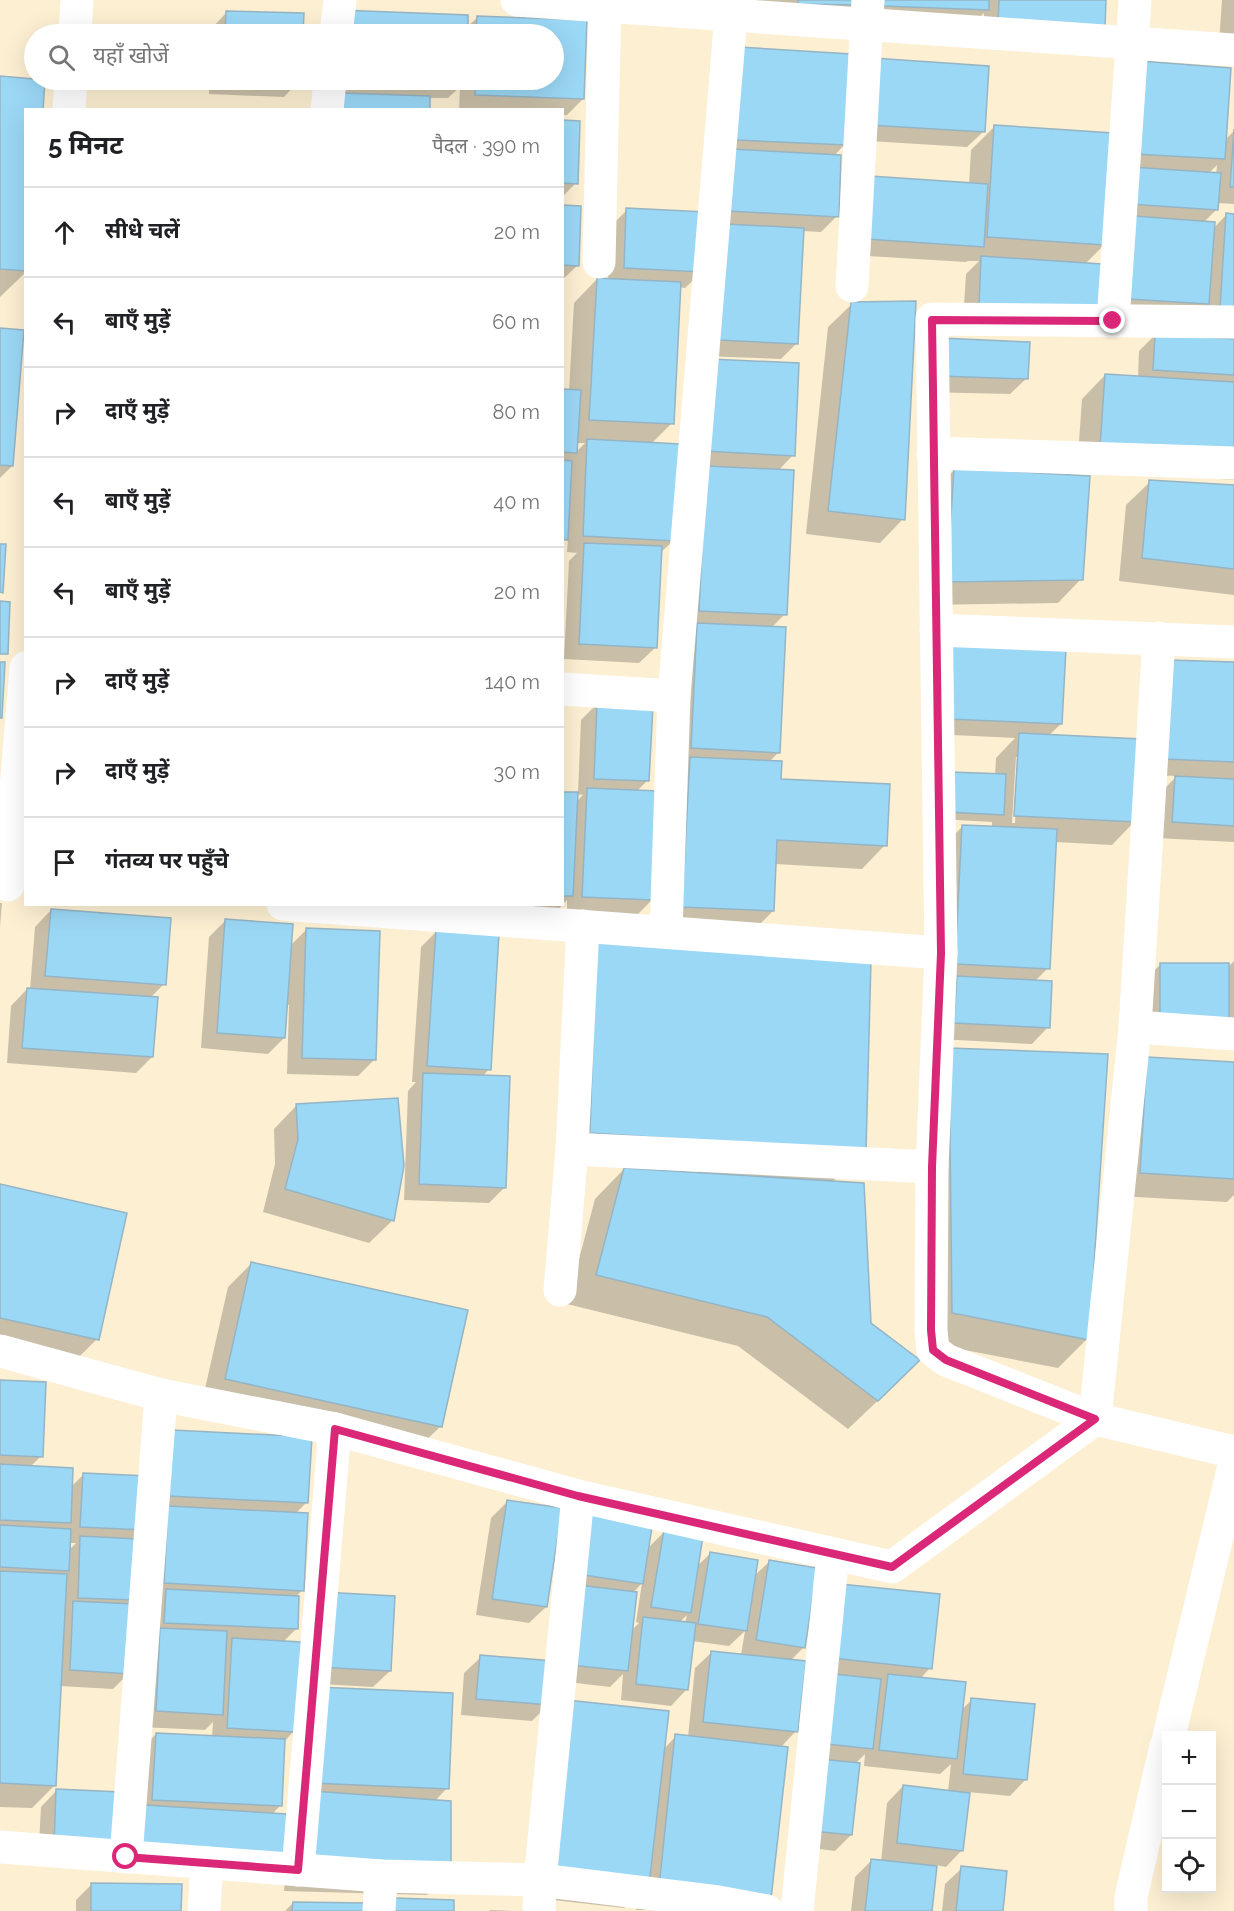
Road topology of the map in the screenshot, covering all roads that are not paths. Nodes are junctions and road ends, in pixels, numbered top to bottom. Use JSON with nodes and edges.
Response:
{"nodes":[{"id":1,"x":77,"y":0,"type":"edge"},
{"id":2,"x":340,"y":0,"type":"edge"},
{"id":3,"x":516,"y":0,"type":"edge"},
{"id":4,"x":1135,"y":0,"type":"edge"},
{"id":5,"x":605,"y":3,"type":"edge"},
{"id":6,"x":867,"y":12,"type":"edge"},
{"id":7,"x":731,"y":15,"type":"junction"},
{"id":8,"x":76,"y":24,"type":"edge"},
{"id":9,"x":337,"y":24,"type":"edge"},
{"id":10,"x":1132,"y":42,"type":"junction"},
{"id":11,"x":1234,"y":50,"type":"edge"},
{"id":12,"x":70,"y":90,"type":"edge"},
{"id":13,"x":329,"y":90,"type":"edge"},
{"id":14,"x":69,"y":108,"type":"edge"},
{"id":15,"x":327,"y":108,"type":"edge"},
{"id":16,"x":599,"y":262,"type":"dead end"},
{"id":17,"x":852,"y":286,"type":"dead end"},
{"id":18,"x":1113,"y":321,"type":"junction"},
{"id":19,"x":1234,"y":322,"type":"edge"},
{"id":20,"x":933,"y":453,"type":"junction"},
{"id":21,"x":1234,"y":463,"type":"edge"},
{"id":22,"x":936,"y":630,"type":"junction"},
{"id":23,"x":1159,"y":638,"type":"junction"},
{"id":24,"x":1234,"y":642,"type":"edge"},
{"id":25,"x":564,"y":689,"type":"edge"},
{"id":26,"x":674,"y":696,"type":"junction"},
{"id":27,"x":24,"y":697,"type":"edge"},
{"id":28,"x":11,"y":886,"type":"edge"},
{"id":29,"x":310,"y":906,"type":"edge"},
{"id":30,"x":584,"y":926,"type":"junction"},
{"id":31,"x":666,"y":932,"type":"junction"},
{"id":32,"x":941,"y":953,"type":"junction"},
{"id":33,"x":1135,"y":1027,"type":"junction"},
{"id":34,"x":1234,"y":1034,"type":"edge"},
{"id":35,"x":573,"y":1149,"type":"junction"},
{"id":36,"x":932,"y":1167,"type":"junction"},
{"id":37,"x":560,"y":1290,"type":"dead end"},
{"id":38,"x":0,"y":1351,"type":"edge"},
{"id":39,"x":161,"y":1395,"type":"junction"},
{"id":40,"x":1095,"y":1419,"type":"junction"},
{"id":41,"x":335,"y":1429,"type":"junction"},
{"id":42,"x":1234,"y":1452,"type":"edge"},
{"id":43,"x":1234,"y":1466,"type":"edge"},
{"id":44,"x":578,"y":1496,"type":"junction"},
{"id":45,"x":833,"y":1554,"type":"junction"},
{"id":46,"x":1170,"y":1731,"type":"edge"},
{"id":47,"x":1162,"y":1767,"type":"edge"},
{"id":48,"x":0,"y":1847,"type":"edge"},
{"id":49,"x":126,"y":1857,"type":"junction"},
{"id":50,"x":207,"y":1863,"type":"junction"},
{"id":51,"x":298,"y":1870,"type":"junction"},
{"id":52,"x":381,"y":1876,"type":"junction"},
{"id":53,"x":539,"y":1896,"type":"edge"},
{"id":54,"x":717,"y":1906,"type":"edge"},
{"id":55,"x":204,"y":1911,"type":"edge"},
{"id":56,"x":379,"y":1911,"type":"edge"},
{"id":57,"x":766,"y":1911,"type":"edge"},
{"id":58,"x":797,"y":1911,"type":"edge"},
{"id":59,"x":1131,"y":1911,"type":"edge"}],
"edges":[{"from":1,"to":8,"type":"street"},
{"from":2,"to":9,"type":"street"},
{"from":3,"to":5,"type":"street"},
{"from":4,"to":10,"type":"street"},
{"from":5,"to":7,"type":"street"},
{"from":5,"to":16,"type":"street"},
{"from":6,"to":7,"type":"street"},
{"from":6,"to":10,"type":"street"},
{"from":6,"to":17,"type":"street"},
{"from":7,"to":26,"type":"street"},
{"from":10,"to":11,"type":"street"},
{"from":10,"to":18,"type":"street"},
{"from":12,"to":14,"type":"street"},
{"from":13,"to":15,"type":"street"},
{"from":18,"to":19,"type":"street"},
{"from":18,"to":20,"type":"street"},
{"from":20,"to":21,"type":"street"},
{"from":20,"to":22,"type":"street"},
{"from":22,"to":23,"type":"street"},
{"from":22,"to":32,"type":"street"},
{"from":23,"to":24,"type":"street"},
{"from":23,"to":33,"type":"street"},
{"from":25,"to":26,"type":"street"},
{"from":26,"to":31,"type":"street"},
{"from":27,"to":28,"type":"street"},
{"from":29,"to":30,"type":"street"},
{"from":30,"to":31,"type":"street"},
{"from":30,"to":35,"type":"street"},
{"from":31,"to":32,"type":"street"},
{"from":32,"to":36,"type":"street"},
{"from":33,"to":34,"type":"street"},
{"from":33,"to":40,"type":"street"},
{"from":35,"to":36,"type":"street"},
{"from":35,"to":37,"type":"street"},
{"from":36,"to":40,"type":"street"},
{"from":38,"to":39,"type":"street"},
{"from":39,"to":41,"type":"street"},
{"from":39,"to":49,"type":"street"},
{"from":40,"to":42,"type":"street"},
{"from":40,"to":45,"type":"street"},
{"from":41,"to":44,"type":"street"},
{"from":41,"to":51,"type":"street"},
{"from":43,"to":46,"type":"street"},
{"from":44,"to":45,"type":"street"},
{"from":44,"to":53,"type":"street"},
{"from":45,"to":58,"type":"street"},
{"from":47,"to":59,"type":"street"},
{"from":48,"to":49,"type":"street"},
{"from":49,"to":50,"type":"street"},
{"from":50,"to":51,"type":"street"},
{"from":50,"to":55,"type":"street"},
{"from":51,"to":52,"type":"street"},
{"from":52,"to":53,"type":"street"},
{"from":52,"to":56,"type":"street"},
{"from":53,"to":54,"type":"street"},
{"from":54,"to":57,"type":"street"}]}
